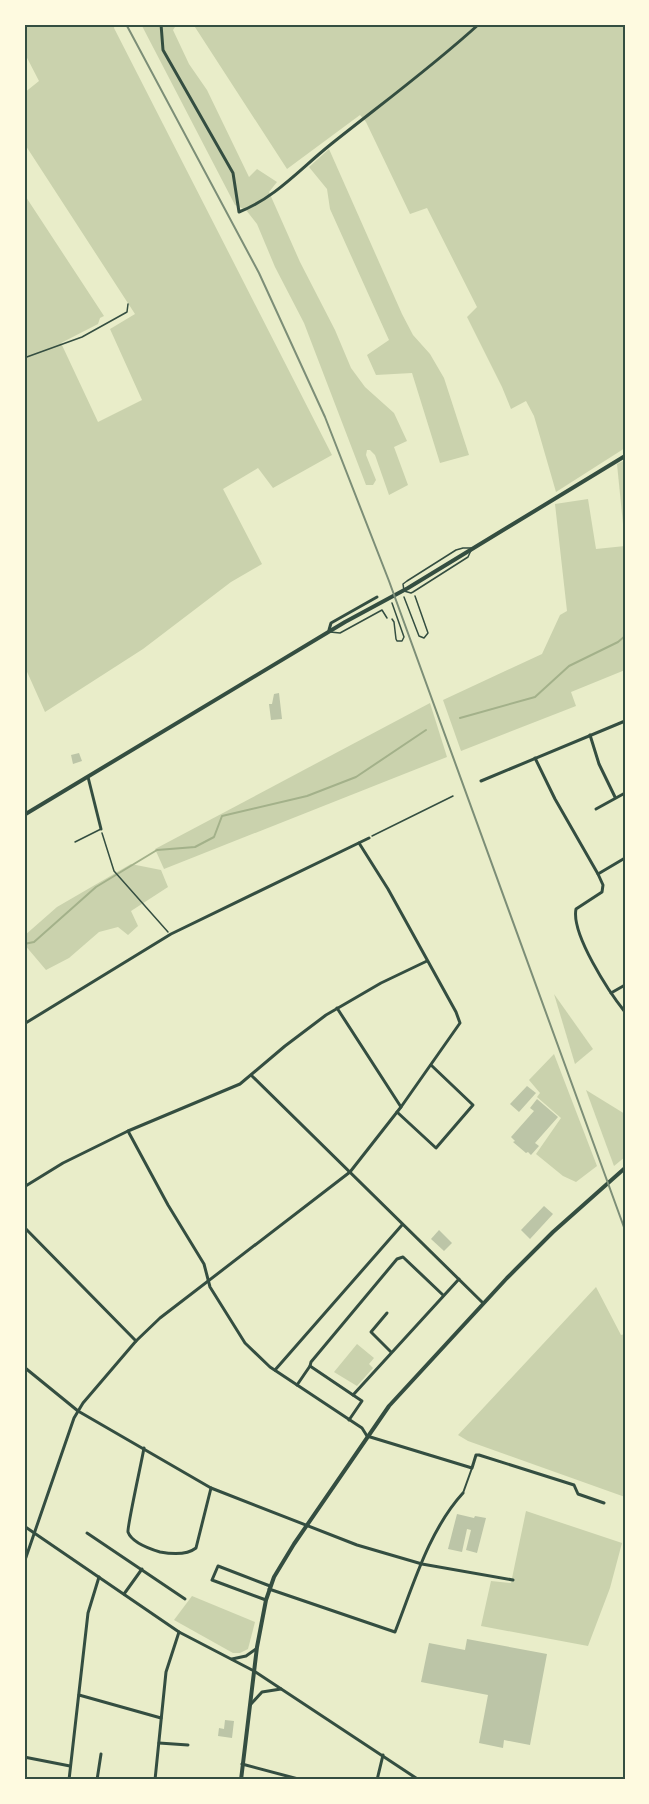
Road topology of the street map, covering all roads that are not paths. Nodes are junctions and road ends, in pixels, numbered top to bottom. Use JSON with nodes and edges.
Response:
{"nodes":[{"id":1,"x":161,"y":24,"type":"edge"},
{"id":2,"x":479,"y":24,"type":"edge"},
{"id":3,"x":128,"y":304,"type":"dead end"},
{"id":4,"x":24,"y":358,"type":"edge"},
{"id":5,"x":625,"y":456,"type":"edge"},
{"id":6,"x":472,"y":548,"type":"junction"},
{"id":7,"x":376,"y":597,"type":"dead end"},
{"id":8,"x":387,"y":618,"type":"road end"},
{"id":9,"x":329,"y":632,"type":"junction"},
{"id":10,"x":625,"y":721,"type":"edge"},
{"id":11,"x":590,"y":735,"type":"junction"},
{"id":12,"x":535,"y":758,"type":"junction"},
{"id":13,"x":88,"y":777,"type":"junction"},
{"id":14,"x":482,"y":781,"type":"dead end"},
{"id":15,"x":625,"y":793,"type":"edge"},
{"id":16,"x":615,"y":797,"type":"junction"},
{"id":17,"x":596,"y":809,"type":"dead end"},
{"id":18,"x":24,"y":814,"type":"edge"},
{"id":19,"x":101,"y":829,"type":"joint"},
{"id":20,"x":369,"y":838,"type":"road end"},
{"id":21,"x":75,"y":842,"type":"dead end"},
{"id":22,"x":359,"y":843,"type":"junction"},
{"id":23,"x":625,"y":858,"type":"edge"},
{"id":24,"x":598,"y":874,"type":"junction"},
{"id":25,"x":428,"y":961,"type":"junction"},
{"id":26,"x":625,"y":985,"type":"edge"},
{"id":27,"x":611,"y":993,"type":"junction"},
{"id":28,"x":337,"y":1008,"type":"junction"},
{"id":29,"x":625,"y":1012,"type":"edge"},
{"id":30,"x":24,"y":1024,"type":"edge"},
{"id":31,"x":431,"y":1065,"type":"junction"},
{"id":32,"x":252,"y":1076,"type":"junction"},
{"id":33,"x":401,"y":1107,"type":"junction"},
{"id":34,"x":397,"y":1112,"type":"junction"},
{"id":35,"x":128,"y":1131,"type":"junction"},
{"id":36,"x":625,"y":1168,"type":"edge"},
{"id":37,"x":350,"y":1172,"type":"junction"},
{"id":38,"x":24,"y":1187,"type":"edge"},
{"id":39,"x":402,"y":1224,"type":"junction"},
{"id":40,"x":24,"y":1227,"type":"edge"},
{"id":41,"x":459,"y":1279,"type":"junction"},
{"id":42,"x":208,"y":1280,"type":"junction"},
{"id":43,"x":444,"y":1295,"type":"junction"},
{"id":44,"x":483,"y":1303,"type":"junction"},
{"id":45,"x":387,"y":1313,"type":"dead end"},
{"id":46,"x":136,"y":1341,"type":"junction"},
{"id":47,"x":391,"y":1352,"type":"junction"},
{"id":48,"x":310,"y":1366,"type":"junction"},
{"id":49,"x":24,"y":1367,"type":"edge"},
{"id":50,"x":275,"y":1370,"type":"junction"},
{"id":51,"x":296,"y":1385,"type":"junction"},
{"id":52,"x":354,"y":1395,"type":"junction"},
{"id":53,"x":78,"y":1411,"type":"junction"},
{"id":54,"x":350,"y":1420,"type":"junction"},
{"id":55,"x":367,"y":1436,"type":"junction"},
{"id":56,"x":144,"y":1448,"type":"junction"},
{"id":57,"x":472,"y":1468,"type":"junction"},
{"id":58,"x":211,"y":1488,"type":"junction"},
{"id":59,"x":463,"y":1493,"type":"joint"},
{"id":60,"x":604,"y":1503,"type":"dead end"},
{"id":61,"x":24,"y":1526,"type":"edge"},
{"id":62,"x":306,"y":1526,"type":"junction"},
{"id":63,"x":87,"y":1533,"type":"dead end"},
{"id":64,"x":34,"y":1534,"type":"junction"},
{"id":65,"x":24,"y":1563,"type":"edge"},
{"id":66,"x":422,"y":1564,"type":"junction"},
{"id":67,"x":142,"y":1569,"type":"junction"},
{"id":68,"x":99,"y":1577,"type":"junction"},
{"id":69,"x":513,"y":1580,"type":"dead end"},
{"id":70,"x":270,"y":1587,"type":"junction"},
{"id":71,"x":124,"y":1594,"type":"junction"},
{"id":72,"x":185,"y":1599,"type":"dead end"},
{"id":73,"x":266,"y":1600,"type":"junction"},
{"id":74,"x":179,"y":1632,"type":"junction"},
{"id":75,"x":257,"y":1647,"type":"junction"},
{"id":76,"x":232,"y":1659,"type":"junction"},
{"id":77,"x":254,"y":1671,"type":"junction"},
{"id":78,"x":281,"y":1689,"type":"junction"},
{"id":79,"x":79,"y":1695,"type":"junction"},
{"id":80,"x":250,"y":1705,"type":"junction"},
{"id":81,"x":161,"y":1718,"type":"junction"},
{"id":82,"x":159,"y":1743,"type":"junction"},
{"id":83,"x":188,"y":1745,"type":"dead end"},
{"id":84,"x":101,"y":1754,"type":"dead end"},
{"id":85,"x":383,"y":1755,"type":"junction"},
{"id":86,"x":24,"y":1757,"type":"edge"},
{"id":87,"x":242,"y":1764,"type":"junction"},
{"id":88,"x":70,"y":1766,"type":"junction"},
{"id":89,"x":69,"y":1780,"type":"edge"},
{"id":90,"x":97,"y":1780,"type":"edge"},
{"id":91,"x":155,"y":1780,"type":"edge"},
{"id":92,"x":241,"y":1780,"type":"edge"},
{"id":93,"x":302,"y":1780,"type":"edge"},
{"id":94,"x":377,"y":1780,"type":"edge"},
{"id":95,"x":420,"y":1780,"type":"edge"}],
"edges":[{"from":1,"to":2,"type":"street"},
{"from":3,"to":4,"type":"lane"},
{"from":5,"to":6,"type":"street"},
{"from":6,"to":6,"type":"lane"},
{"from":6,"to":9,"type":"street"},
{"from":7,"to":9,"type":"street"},
{"from":8,"to":9,"type":"lane"},
{"from":9,"to":13,"type":"street"},
{"from":10,"to":11,"type":"street"},
{"from":11,"to":12,"type":"street"},
{"from":11,"to":16,"type":"street"},
{"from":12,"to":14,"type":"street"},
{"from":12,"to":24,"type":"street"},
{"from":13,"to":18,"type":"street"},
{"from":13,"to":19,"type":"street"},
{"from":15,"to":16,"type":"street"},
{"from":16,"to":17,"type":"street"},
{"from":19,"to":21,"type":"lane"},
{"from":20,"to":22,"type":"street"},
{"from":22,"to":25,"type":"street"},
{"from":22,"to":30,"type":"street"},
{"from":23,"to":24,"type":"street"},
{"from":24,"to":27,"type":"street"},
{"from":25,"to":28,"type":"street"},
{"from":25,"to":31,"type":"street"},
{"from":26,"to":27,"type":"street"},
{"from":27,"to":29,"type":"street"},
{"from":28,"to":32,"type":"street"},
{"from":28,"to":33,"type":"street"},
{"from":31,"to":33,"type":"street"},
{"from":31,"to":34,"type":"street"},
{"from":32,"to":35,"type":"street"},
{"from":32,"to":37,"type":"street"},
{"from":33,"to":34,"type":"street"},
{"from":34,"to":37,"type":"street"},
{"from":35,"to":38,"type":"street"},
{"from":35,"to":42,"type":"street"},
{"from":36,"to":44,"type":"street"},
{"from":37,"to":39,"type":"street"},
{"from":37,"to":42,"type":"street"},
{"from":39,"to":41,"type":"street"},
{"from":39,"to":50,"type":"street"},
{"from":40,"to":46,"type":"street"},
{"from":41,"to":43,"type":"street"},
{"from":41,"to":44,"type":"street"},
{"from":42,"to":46,"type":"street"},
{"from":42,"to":50,"type":"street"},
{"from":43,"to":47,"type":"street"},
{"from":43,"to":48,"type":"street"},
{"from":44,"to":55,"type":"street"},
{"from":45,"to":47,"type":"street"},
{"from":46,"to":53,"type":"street"},
{"from":47,"to":52,"type":"street"},
{"from":48,"to":51,"type":"street"},
{"from":48,"to":52,"type":"street"},
{"from":49,"to":53,"type":"street"},
{"from":50,"to":51,"type":"street"},
{"from":51,"to":54,"type":"street"},
{"from":52,"to":54,"type":"street"},
{"from":53,"to":56,"type":"street"},
{"from":53,"to":64,"type":"street"},
{"from":54,"to":55,"type":"street"},
{"from":55,"to":57,"type":"street"},
{"from":55,"to":62,"type":"street"},
{"from":56,"to":58,"type":"street"},
{"from":56,"to":58,"type":"street"},
{"from":57,"to":59,"type":"street"},
{"from":57,"to":60,"type":"street"},
{"from":58,"to":62,"type":"street"},
{"from":59,"to":66,"type":"street"},
{"from":61,"to":64,"type":"street"},
{"from":62,"to":66,"type":"street"},
{"from":62,"to":70,"type":"street"},
{"from":63,"to":67,"type":"street"},
{"from":64,"to":65,"type":"street"},
{"from":64,"to":68,"type":"street"},
{"from":66,"to":69,"type":"street"},
{"from":66,"to":70,"type":"street"},
{"from":67,"to":71,"type":"street"},
{"from":67,"to":72,"type":"street"},
{"from":68,"to":71,"type":"street"},
{"from":68,"to":79,"type":"street"},
{"from":70,"to":73,"type":"street"},
{"from":70,"to":73,"type":"street"},
{"from":71,"to":74,"type":"street"},
{"from":73,"to":75,"type":"street"},
{"from":74,"to":76,"type":"street"},
{"from":74,"to":81,"type":"street"},
{"from":75,"to":76,"type":"street"},
{"from":75,"to":77,"type":"street"},
{"from":76,"to":77,"type":"street"},
{"from":77,"to":78,"type":"street"},
{"from":77,"to":80,"type":"street"},
{"from":78,"to":80,"type":"street"},
{"from":78,"to":85,"type":"street"},
{"from":79,"to":81,"type":"street"},
{"from":79,"to":88,"type":"street"},
{"from":80,"to":87,"type":"street"},
{"from":81,"to":82,"type":"street"},
{"from":82,"to":83,"type":"street"},
{"from":82,"to":91,"type":"street"},
{"from":84,"to":90,"type":"street"},
{"from":85,"to":94,"type":"street"},
{"from":85,"to":95,"type":"street"},
{"from":86,"to":88,"type":"street"},
{"from":87,"to":92,"type":"street"},
{"from":87,"to":93,"type":"street"},
{"from":88,"to":89,"type":"street"}]}
